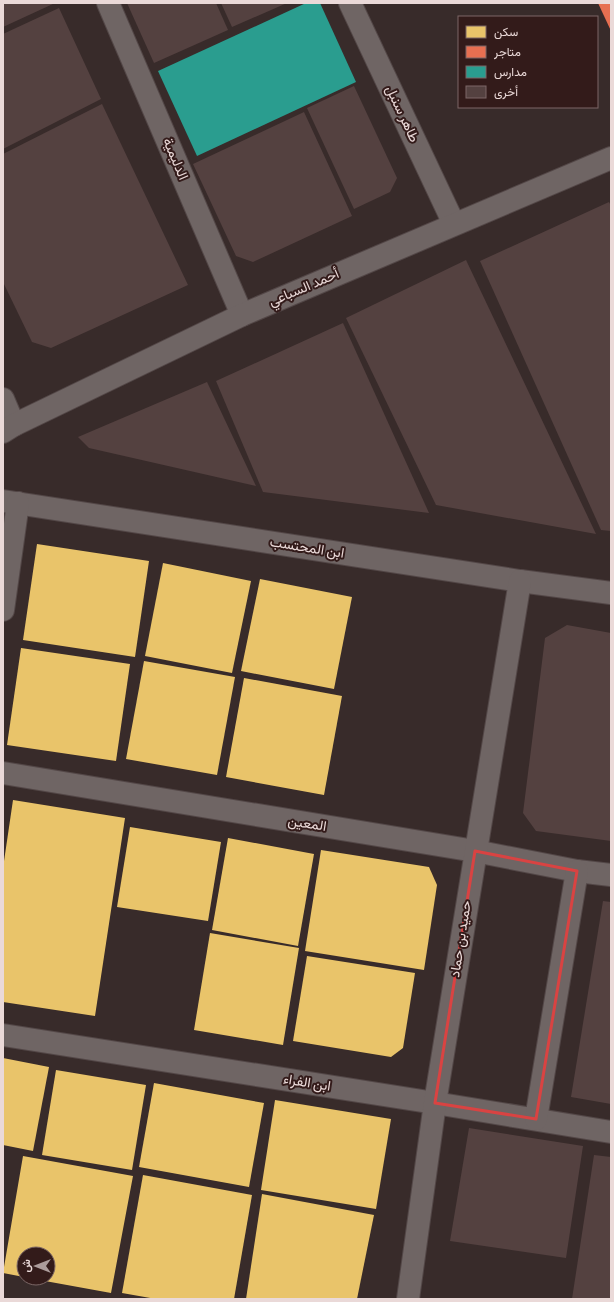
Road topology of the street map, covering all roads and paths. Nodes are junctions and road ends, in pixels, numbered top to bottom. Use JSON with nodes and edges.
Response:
{"nodes":[{"id":1,"x":108,"y":3,"type":"edge"},
{"id":2,"x":350,"y":3,"type":"edge"},
{"id":3,"x":611,"y":158,"type":"edge"},
{"id":4,"x":454,"y":224,"type":"junction"},
{"id":5,"x":242,"y":315,"type":"junction"},
{"id":6,"x":3,"y":399,"type":"edge"},
{"id":7,"x":9,"y":428,"type":"edge"},
{"id":8,"x":11,"y":502,"type":"edge"},
{"id":9,"x":520,"y":581,"type":"junction"},
{"id":10,"x":611,"y":593,"type":"edge"},
{"id":11,"x":3,"y":610,"type":"edge"},
{"id":12,"x":3,"y":773,"type":"edge"},
{"id":13,"x":475,"y":851,"type":"junction"},
{"id":14,"x":577,"y":871,"type":"junction"},
{"id":15,"x":611,"y":875,"type":"edge"},
{"id":16,"x":3,"y":1036,"type":"edge"},
{"id":17,"x":435,"y":1103,"type":"junction"},
{"id":18,"x":536,"y":1119,"type":"junction"},
{"id":19,"x":611,"y":1132,"type":"edge"},
{"id":20,"x":408,"y":1299,"type":"edge"}],
"edges":[{"from":1,"to":5,"type":"street","name":"الدليمية"},
{"from":2,"to":4,"type":"street","name":"طاهر سنبل"},
{"from":3,"to":4,"type":"street","name":"أحمد السباعي"},
{"from":4,"to":5,"type":"street","name":"أحمد السباعي"},
{"from":5,"to":7,"type":"street","name":"أحمد السباعي"},
{"from":6,"to":7,"type":"street"},
{"from":8,"to":9,"type":"street","name":"ابن المحتسب"},
{"from":8,"to":11,"type":"street"},
{"from":9,"to":10,"type":"street","name":"ابن المحتسب"},
{"from":9,"to":13,"type":"street","name":"حميد بن حماد"},
{"from":12,"to":13,"type":"street","name":"المعين"},
{"from":13,"to":14,"type":"street","name":"المعين"},
{"from":13,"to":17,"type":"street","name":"حميد بن حماد"},
{"from":14,"to":15,"type":"street","name":"المعين"},
{"from":14,"to":18,"type":"street"},
{"from":16,"to":17,"type":"street","name":"ابن الفراء"},
{"from":17,"to":18,"type":"street","name":"ابن الفراء"},
{"from":17,"to":20,"type":"street","name":"حميد بن حماد"},
{"from":18,"to":19,"type":"street","name":"ابن الفراء"}]}
